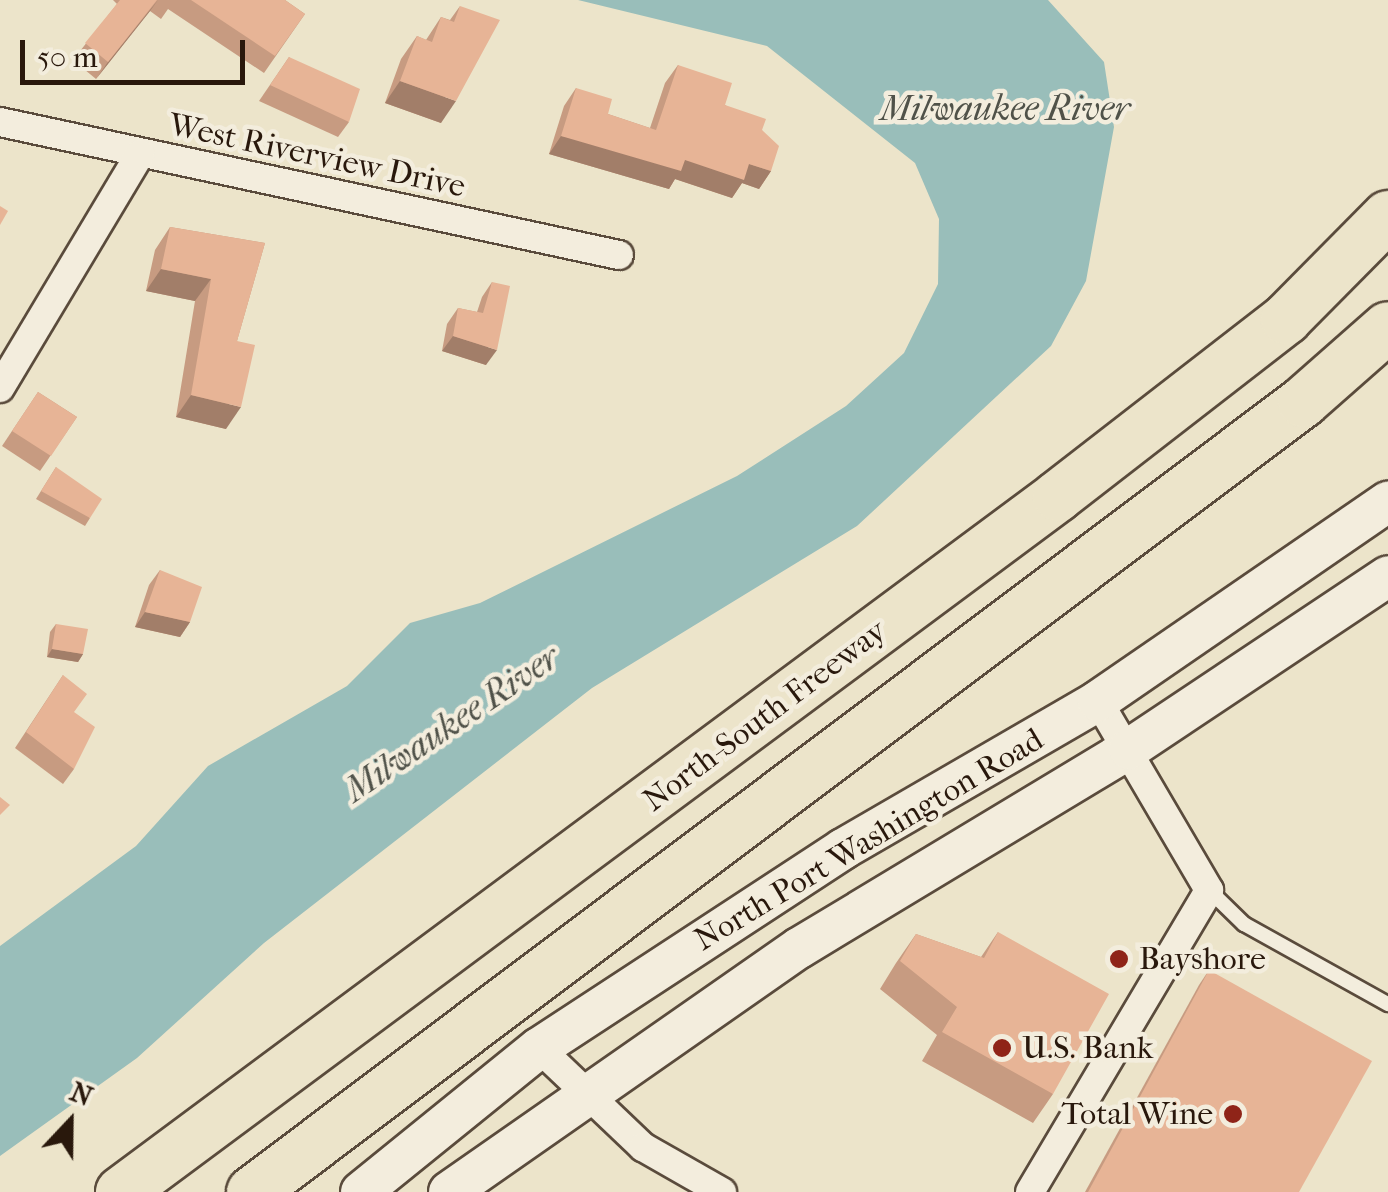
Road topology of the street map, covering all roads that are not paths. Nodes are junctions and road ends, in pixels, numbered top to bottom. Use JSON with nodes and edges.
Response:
{"nodes":[{"id":1,"x":0,"y":122,"type":"edge"},
{"id":2,"x":140,"y":154,"type":"junction"},
{"id":3,"x":1388,"y":216,"type":"edge"},
{"id":4,"x":619,"y":255,"type":"dead end"},
{"id":5,"x":1388,"y":327,"type":"edge"},
{"id":6,"x":0,"y":388,"type":"edge"},
{"id":7,"x":1388,"y":502,"type":"edge"},
{"id":8,"x":1388,"y":576,"type":"edge"},
{"id":9,"x":1098,"y":702,"type":"junction"},
{"id":10,"x":1129,"y":749,"type":"junction"},
{"id":11,"x":1209,"y":890,"type":"junction"},
{"id":12,"x":1388,"y":1004,"type":"edge"},
{"id":13,"x":540,"y":1048,"type":"junction"},
{"id":14,"x":585,"y":1090,"type":"junction"},
{"id":15,"x":122,"y":1192,"type":"edge"},
{"id":16,"x":252,"y":1192,"type":"edge"},
{"id":17,"x":361,"y":1192,"type":"edge"},
{"id":18,"x":450,"y":1192,"type":"edge"},
{"id":19,"x":722,"y":1192,"type":"edge"},
{"id":20,"x":1030,"y":1192,"type":"edge"}],
"edges":[{"from":1,"to":2,"type":"street","name":"West Riverview Drive"},
{"from":2,"to":4,"type":"street","name":"West Riverview Drive"},
{"from":2,"to":6,"type":"street"},
{"from":3,"to":15,"type":"highway","name":"North-South Freeway"},
{"from":5,"to":16,"type":"highway"},
{"from":7,"to":9,"type":"main road","name":"North Port Washington Road"},
{"from":8,"to":10,"type":"main road","name":"North Port Washington Road"},
{"from":9,"to":10,"type":"street"},
{"from":9,"to":13,"type":"main road","name":"North Port Washington Road"},
{"from":10,"to":11,"type":"street"},
{"from":10,"to":14,"type":"main road","name":"North Port Washington Road"},
{"from":11,"to":12,"type":"lane"},
{"from":11,"to":20,"type":"street"},
{"from":13,"to":14,"type":"street"},
{"from":13,"to":17,"type":"main road","name":"North Port Washington Road"},
{"from":14,"to":18,"type":"main road","name":"North Port Washington Road"},
{"from":14,"to":19,"type":"street"}]}
